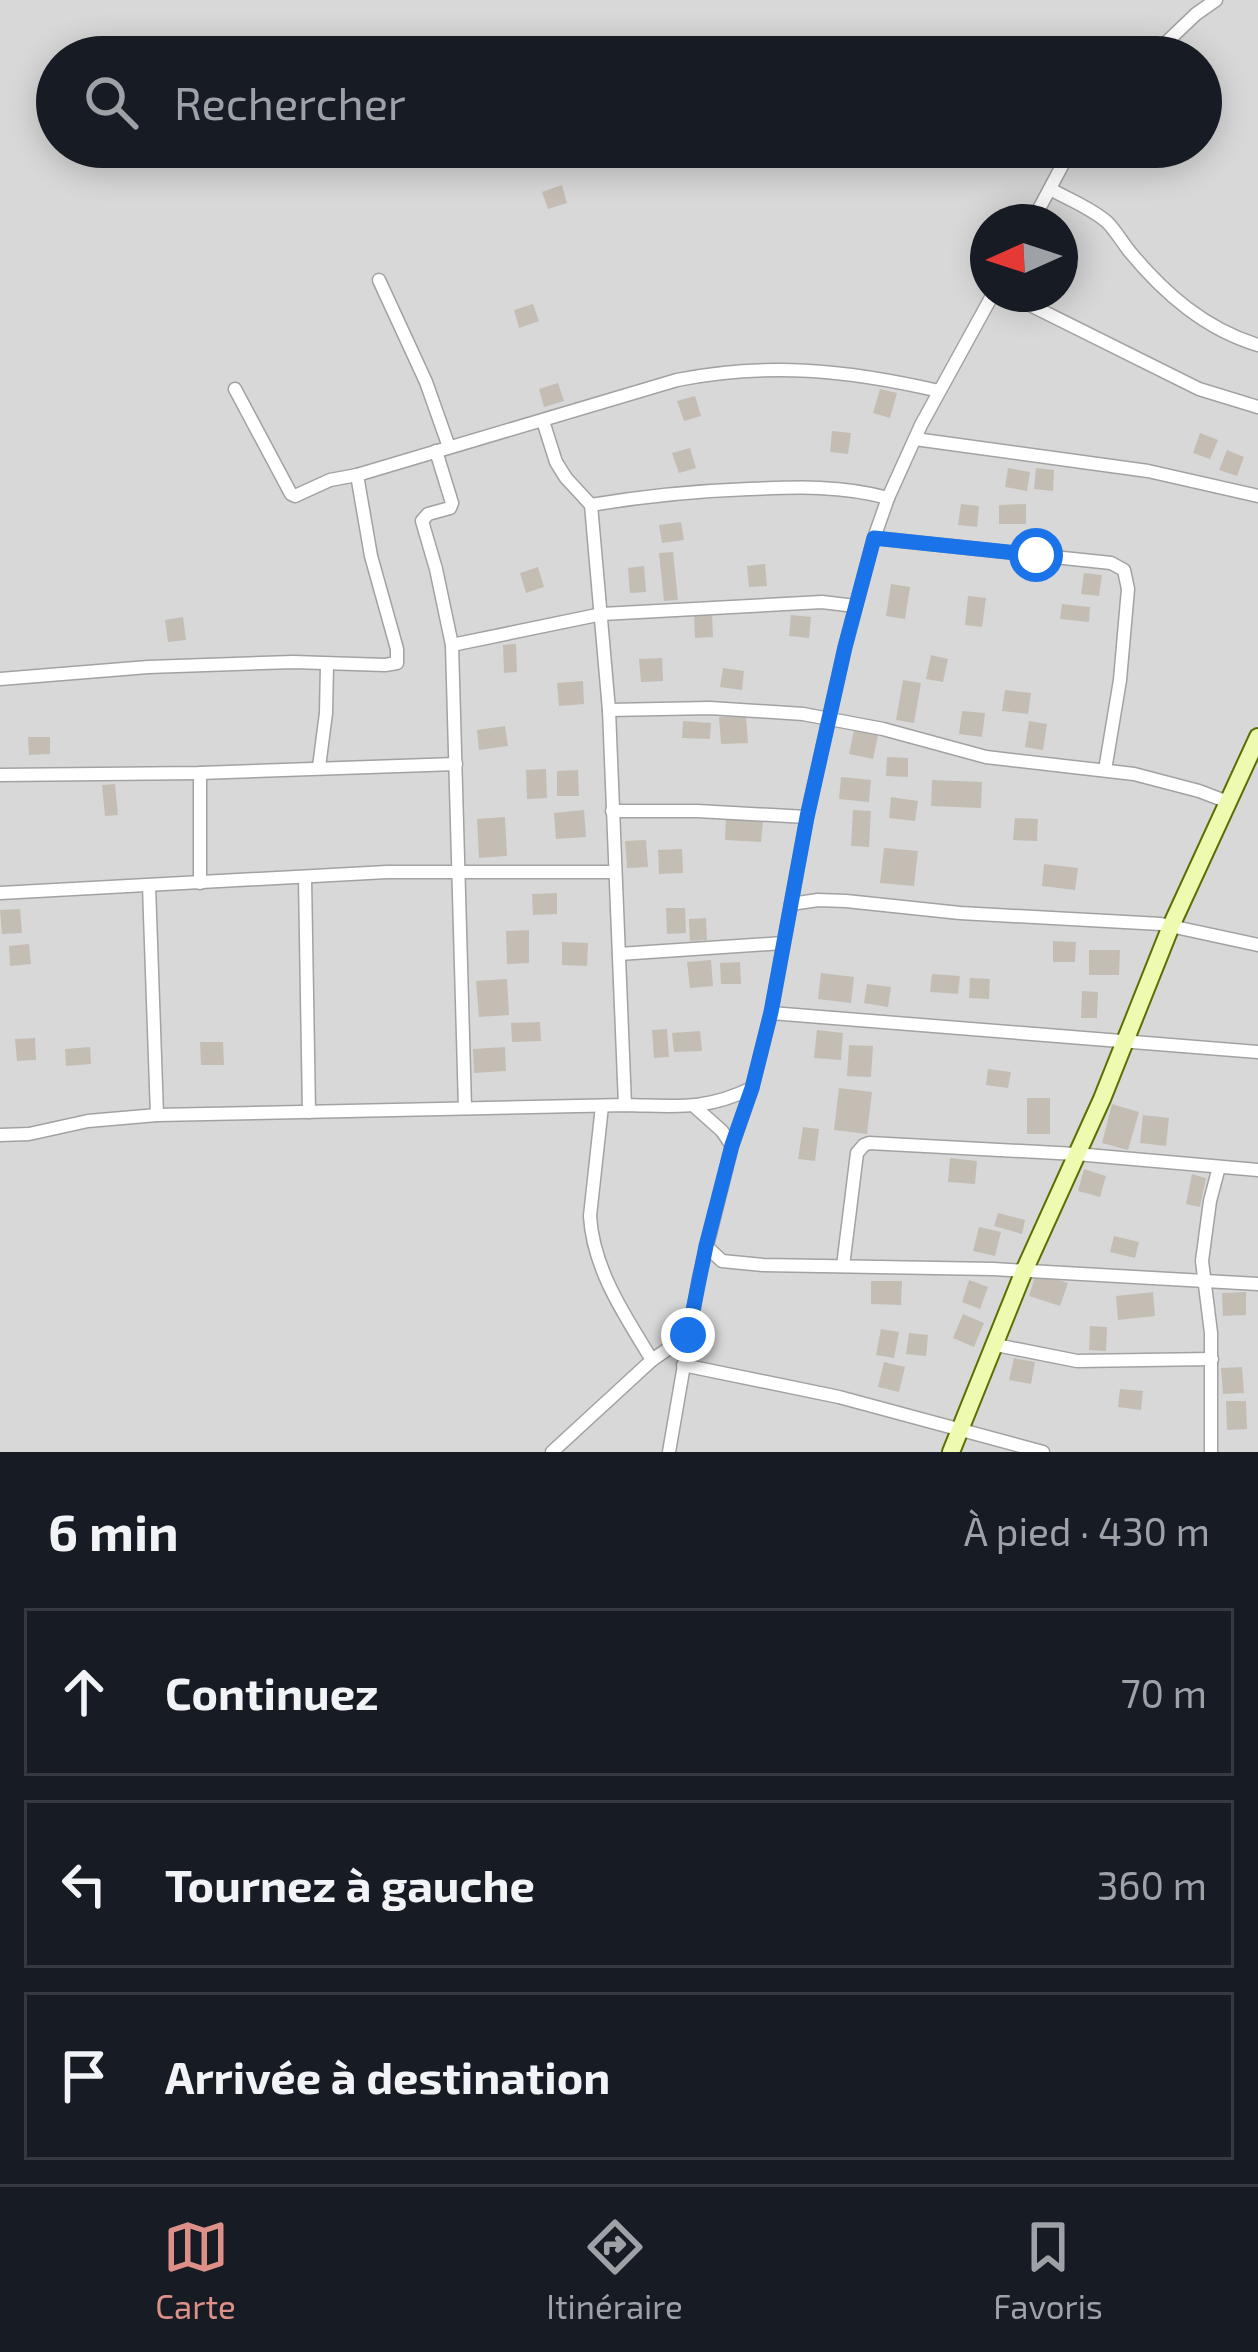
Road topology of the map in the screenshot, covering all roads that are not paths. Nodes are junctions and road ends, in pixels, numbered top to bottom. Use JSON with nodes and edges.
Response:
{"nodes":[{"id":1,"x":1216,"y":0,"type":"edge"},
{"id":2,"x":1173,"y":36,"type":"edge"},
{"id":3,"x":1061,"y":168,"type":"edge"},
{"id":4,"x":1050,"y":189,"type":"junction"},
{"id":5,"x":1042,"y":204,"type":"edge"},
{"id":6,"x":379,"y":280,"type":"dead end"},
{"id":7,"x":984,"y":312,"type":"edge"},
{"id":8,"x":1044,"y":312,"type":"edge"},
{"id":9,"x":1258,"y":345,"type":"edge"},
{"id":10,"x":235,"y":389,"type":"dead end"},
{"id":11,"x":938,"y":391,"type":"junction"},
{"id":12,"x":1258,"y":407,"type":"edge"},
{"id":13,"x":543,"y":421,"type":"junction"},
{"id":14,"x":915,"y":439,"type":"junction"},
{"id":15,"x":442,"y":449,"type":"junction"},
{"id":16,"x":357,"y":475,"type":"junction"},
{"id":17,"x":1258,"y":496,"type":"edge"},
{"id":18,"x":888,"y":498,"type":"junction"},
{"id":19,"x":591,"y":505,"type":"junction"},
{"id":20,"x":874,"y":538,"type":"junction"},
{"id":21,"x":855,"y":606,"type":"junction"},
{"id":22,"x":602,"y":614,"type":"junction"},
{"id":23,"x":452,"y":646,"type":"junction"},
{"id":24,"x":326,"y":665,"type":"junction"},
{"id":25,"x":0,"y":680,"type":"edge"},
{"id":26,"x":609,"y":710,"type":"junction"},
{"id":27,"x":829,"y":718,"type":"junction"},
{"id":28,"x":1258,"y":736,"type":"edge"},
{"id":29,"x":456,"y":764,"type":"junction"},
{"id":30,"x":319,"y":767,"type":"junction"},
{"id":31,"x":1105,"y":770,"type":"junction"},
{"id":32,"x":1251,"y":772,"type":"edge"},
{"id":33,"x":200,"y":773,"type":"junction"},
{"id":34,"x":0,"y":775,"type":"edge"},
{"id":35,"x":1228,"y":802,"type":"junction"},
{"id":36,"x":612,"y":811,"type":"junction"},
{"id":37,"x":807,"y":817,"type":"junction"},
{"id":38,"x":459,"y":872,"type":"junction"},
{"id":39,"x":614,"y":872,"type":"junction"},
{"id":40,"x":305,"y":878,"type":"junction"},
{"id":41,"x":200,"y":884,"type":"junction"},
{"id":42,"x":149,"y":886,"type":"junction"},
{"id":43,"x":0,"y":893,"type":"edge"},
{"id":44,"x":791,"y":904,"type":"junction"},
{"id":45,"x":1171,"y":926,"type":"junction"},
{"id":46,"x":783,"y":943,"type":"junction"},
{"id":47,"x":1258,"y":945,"type":"edge"},
{"id":48,"x":619,"y":953,"type":"junction"},
{"id":49,"x":771,"y":1012,"type":"junction"},
{"id":50,"x":1125,"y":1040,"type":"junction"},
{"id":51,"x":1258,"y":1052,"type":"edge"},
{"id":52,"x":752,"y":1088,"type":"junction"},
{"id":53,"x":625,"y":1105,"type":"junction"},
{"id":54,"x":602,"y":1106,"type":"junction"},
{"id":55,"x":694,"y":1107,"type":"junction"},
{"id":56,"x":465,"y":1108,"type":"junction"},
{"id":57,"x":309,"y":1112,"type":"junction"},
{"id":58,"x":157,"y":1115,"type":"junction"},
{"id":59,"x":0,"y":1135,"type":"edge"},
{"id":60,"x":732,"y":1145,"type":"junction"},
{"id":61,"x":1076,"y":1154,"type":"junction"},
{"id":62,"x":1219,"y":1166,"type":"junction"},
{"id":63,"x":1258,"y":1170,"type":"edge"},
{"id":64,"x":706,"y":1246,"type":"junction"},
{"id":65,"x":722,"y":1261,"type":"junction"},
{"id":66,"x":843,"y":1266,"type":"junction"},
{"id":67,"x":1024,"y":1271,"type":"junction"},
{"id":68,"x":699,"y":1278,"type":"junction"},
{"id":69,"x":1204,"y":1281,"type":"junction"},
{"id":70,"x":1258,"y":1284,"type":"edge"},
{"id":71,"x":688,"y":1335,"type":"junction"},
{"id":72,"x":996,"y":1345,"type":"junction"},
{"id":73,"x":1212,"y":1359,"type":"junction"},
{"id":74,"x":652,"y":1360,"type":"junction"},
{"id":75,"x":683,"y":1366,"type":"junction"},
{"id":76,"x":961,"y":1428,"type":"junction"},
{"id":77,"x":552,"y":1452,"type":"edge"},
{"id":78,"x":670,"y":1452,"type":"edge"},
{"id":79,"x":951,"y":1452,"type":"edge"},
{"id":80,"x":1043,"y":1452,"type":"edge"},
{"id":81,"x":1211,"y":1452,"type":"edge"}],
"edges":[{"from":1,"to":2,"type":"street"},
{"from":3,"to":4,"type":"street"},
{"from":4,"to":5,"type":"street"},
{"from":4,"to":9,"type":"street"},
{"from":6,"to":15,"type":"street"},
{"from":7,"to":11,"type":"street"},
{"from":8,"to":12,"type":"street"},
{"from":10,"to":16,"type":"street"},
{"from":11,"to":13,"type":"street"},
{"from":11,"to":14,"type":"street"},
{"from":13,"to":15,"type":"street"},
{"from":13,"to":19,"type":"street"},
{"from":14,"to":17,"type":"street"},
{"from":14,"to":18,"type":"street"},
{"from":15,"to":16,"type":"street"},
{"from":15,"to":23,"type":"street"},
{"from":16,"to":24,"type":"street"},
{"from":18,"to":19,"type":"street"},
{"from":18,"to":20,"type":"street"},
{"from":19,"to":22,"type":"street"},
{"from":20,"to":21,"type":"street"},
{"from":20,"to":31,"type":"street"},
{"from":21,"to":22,"type":"street"},
{"from":21,"to":27,"type":"street"},
{"from":22,"to":23,"type":"street"},
{"from":22,"to":26,"type":"street"},
{"from":23,"to":29,"type":"street"},
{"from":24,"to":25,"type":"street"},
{"from":24,"to":30,"type":"street"},
{"from":26,"to":27,"type":"street"},
{"from":26,"to":36,"type":"street"},
{"from":27,"to":31,"type":"street"},
{"from":27,"to":37,"type":"street"},
{"from":28,"to":32,"type":"street"},
{"from":29,"to":30,"type":"street"},
{"from":29,"to":38,"type":"street"},
{"from":30,"to":33,"type":"street"},
{"from":31,"to":35,"type":"street"},
{"from":32,"to":35,"type":"street"},
{"from":33,"to":34,"type":"street"},
{"from":33,"to":41,"type":"street"},
{"from":35,"to":45,"type":"street"},
{"from":36,"to":37,"type":"street"},
{"from":36,"to":39,"type":"street"},
{"from":37,"to":44,"type":"street"},
{"from":38,"to":39,"type":"street"},
{"from":38,"to":40,"type":"street"},
{"from":38,"to":56,"type":"street"},
{"from":39,"to":48,"type":"street"},
{"from":40,"to":41,"type":"street"},
{"from":40,"to":57,"type":"street"},
{"from":41,"to":42,"type":"street"},
{"from":42,"to":43,"type":"street"},
{"from":42,"to":58,"type":"street"},
{"from":44,"to":45,"type":"street"},
{"from":44,"to":46,"type":"street"},
{"from":45,"to":47,"type":"street"},
{"from":45,"to":50,"type":"street"},
{"from":46,"to":48,"type":"street"},
{"from":46,"to":49,"type":"street"},
{"from":48,"to":53,"type":"street"},
{"from":49,"to":50,"type":"street"},
{"from":49,"to":52,"type":"street"},
{"from":50,"to":51,"type":"street"},
{"from":50,"to":61,"type":"street"},
{"from":52,"to":55,"type":"street"},
{"from":52,"to":60,"type":"street"},
{"from":53,"to":54,"type":"street"},
{"from":53,"to":55,"type":"street"},
{"from":54,"to":56,"type":"street"},
{"from":54,"to":74,"type":"street"},
{"from":55,"to":60,"type":"street"},
{"from":56,"to":57,"type":"street"},
{"from":57,"to":58,"type":"street"},
{"from":58,"to":59,"type":"street"},
{"from":60,"to":64,"type":"street"},
{"from":61,"to":62,"type":"street"},
{"from":61,"to":66,"type":"street"},
{"from":61,"to":67,"type":"street"},
{"from":62,"to":63,"type":"street"},
{"from":62,"to":69,"type":"street"},
{"from":64,"to":65,"type":"street"},
{"from":64,"to":68,"type":"street"},
{"from":65,"to":66,"type":"street"},
{"from":65,"to":68,"type":"street"},
{"from":66,"to":67,"type":"street"},
{"from":67,"to":69,"type":"street"},
{"from":67,"to":72,"type":"street"},
{"from":68,"to":71,"type":"street"},
{"from":69,"to":70,"type":"street"},
{"from":69,"to":73,"type":"street"},
{"from":71,"to":74,"type":"street"},
{"from":71,"to":75,"type":"street"},
{"from":72,"to":73,"type":"street"},
{"from":72,"to":76,"type":"street"},
{"from":73,"to":81,"type":"street"},
{"from":74,"to":77,"type":"street"},
{"from":75,"to":76,"type":"street"},
{"from":75,"to":78,"type":"street"},
{"from":76,"to":79,"type":"street"},
{"from":76,"to":80,"type":"street"}]}
